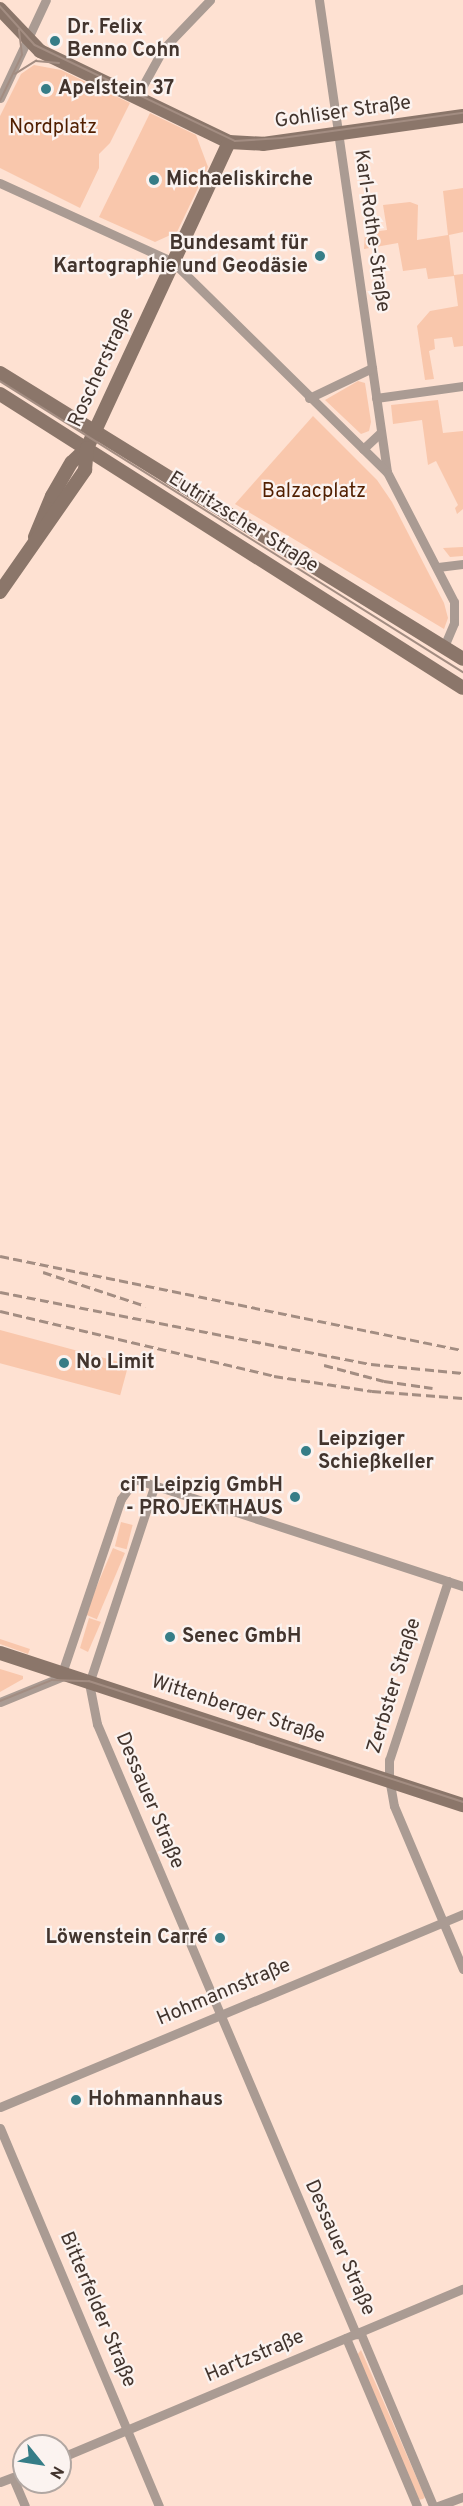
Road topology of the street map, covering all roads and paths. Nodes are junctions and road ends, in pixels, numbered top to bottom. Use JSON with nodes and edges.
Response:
{"nodes":[{"id":1,"x":46,"y":0,"type":"edge"},
{"id":2,"x":210,"y":0,"type":"edge"},
{"id":3,"x":319,"y":0,"type":"edge"},
{"id":4,"x":0,"y":9,"type":"edge"},
{"id":5,"x":25,"y":39,"type":"junction"},
{"id":6,"x":0,"y":98,"type":"edge"},
{"id":7,"x":136,"y":98,"type":"junction"},
{"id":8,"x":463,"y":116,"type":"edge"},
{"id":9,"x":339,"y":134,"type":"junction"},
{"id":10,"x":229,"y":142,"type":"junction"},
{"id":11,"x":0,"y":183,"type":"edge"},
{"id":12,"x":173,"y":262,"type":"junction"},
{"id":13,"x":372,"y":368,"type":"junction"},
{"id":14,"x":0,"y":373,"type":"edge"},
{"id":15,"x":463,"y":386,"type":"edge"},
{"id":16,"x":0,"y":394,"type":"edge"},
{"id":17,"x":309,"y":398,"type":"junction"},
{"id":18,"x":376,"y":398,"type":"junction"},
{"id":19,"x":94,"y":432,"type":"junction"},
{"id":20,"x":380,"y":433,"type":"junction"},
{"id":21,"x":87,"y":448,"type":"junction"},
{"id":22,"x":363,"y":449,"type":"junction"},
{"id":23,"x":387,"y":472,"type":"junction"},
{"id":24,"x":463,"y":564,"type":"edge"},
{"id":25,"x":438,"y":567,"type":"junction"},
{"id":26,"x":0,"y":592,"type":"edge"},
{"id":27,"x":444,"y":647,"type":"junction"},
{"id":28,"x":463,"y":659,"type":"edge"},
{"id":29,"x":463,"y":688,"type":"edge"},
{"id":30,"x":155,"y":1484,"type":"junction"},
{"id":31,"x":448,"y":1581,"type":"junction"},
{"id":32,"x":463,"y":1586,"type":"edge"},
{"id":33,"x":0,"y":1653,"type":"edge"},
{"id":34,"x":64,"y":1674,"type":"junction"},
{"id":35,"x":89,"y":1683,"type":"junction"},
{"id":36,"x":0,"y":1702,"type":"edge"},
{"id":37,"x":390,"y":1780,"type":"junction"},
{"id":38,"x":463,"y":1804,"type":"edge"},
{"id":39,"x":463,"y":1914,"type":"edge"},
{"id":40,"x":442,"y":1922,"type":"junction"},
{"id":41,"x":463,"y":1970,"type":"edge"},
{"id":42,"x":219,"y":2015,"type":"junction"},
{"id":43,"x":0,"y":2107,"type":"edge"},
{"id":44,"x":0,"y":2128,"type":"edge"},
{"id":45,"x":463,"y":2289,"type":"edge"},
{"id":46,"x":358,"y":2333,"type":"junction"},
{"id":47,"x":346,"y":2338,"type":"junction"},
{"id":48,"x":128,"y":2429,"type":"junction"},
{"id":49,"x":72,"y":2453,"type":"edge"},
{"id":50,"x":463,"y":2497,"type":"edge"},
{"id":51,"x":159,"y":2506,"type":"edge"},
{"id":52,"x":417,"y":2506,"type":"edge"},
{"id":53,"x":433,"y":2506,"type":"edge"},
{"id":54,"x":438,"y":2506,"type":"edge"}],
"edges":[{"from":1,"to":5,"type":"street"},
{"from":2,"to":7,"type":"street"},
{"from":3,"to":9,"type":"street","name":"Karl-Rothe-Straße"},
{"from":4,"to":5,"type":"main road"},
{"from":5,"to":6,"type":"street"},
{"from":5,"to":7,"type":"main road"},
{"from":7,"to":10,"type":"main road"},
{"from":8,"to":9,"type":"main road","name":"Gohliser Straße"},
{"from":9,"to":10,"type":"main road","name":"Gohliser Straße"},
{"from":9,"to":13,"type":"street","name":"Karl-Rothe-Straße"},
{"from":10,"to":12,"type":"main road","name":"Roscherstraße"},
{"from":11,"to":12,"type":"street"},
{"from":12,"to":17,"type":"street"},
{"from":12,"to":19,"type":"main road","name":"Roscherstraße"},
{"from":13,"to":17,"type":"street"},
{"from":13,"to":18,"type":"street","name":"Karl-Rothe-Straße"},
{"from":14,"to":19,"type":"main road","name":"Eutritzscher Straße"},
{"from":15,"to":18,"type":"street"},
{"from":16,"to":21,"type":"main road","name":"Eutritzscher Straße"},
{"from":17,"to":22,"type":"street"},
{"from":18,"to":20,"type":"street","name":"Karl-Rothe-Straße"},
{"from":19,"to":21,"type":"main road","name":"Roscherstraße"},
{"from":19,"to":27,"type":"main road","name":"Eutritzscher Straße"},
{"from":20,"to":22,"type":"street"},
{"from":20,"to":23,"type":"street","name":"Karl-Rothe-Straße"},
{"from":21,"to":26,"type":"main road","name":"Roscherstraße"},
{"from":21,"to":29,"type":"main road","name":"Eutritzscher Straße"},
{"from":22,"to":23,"type":"street"},
{"from":23,"to":25,"type":"street"},
{"from":24,"to":25,"type":"street"},
{"from":25,"to":27,"type":"street"},
{"from":27,"to":28,"type":"main road","name":"Eutritzscher Straße"},
{"from":30,"to":31,"type":"street"},
{"from":30,"to":34,"type":"street"},
{"from":30,"to":35,"type":"street"},
{"from":31,"to":32,"type":"street"},
{"from":31,"to":37,"type":"street","name":"Zerbster Straße"},
{"from":33,"to":34,"type":"main road","name":"Wittenberger Straße"},
{"from":34,"to":35,"type":"main road","name":"Wittenberger Straße"},
{"from":34,"to":36,"type":"street"},
{"from":35,"to":37,"type":"main road","name":"Wittenberger Straße"},
{"from":35,"to":42,"type":"street","name":"Dessauer Straße"},
{"from":37,"to":38,"type":"main road","name":"Wittenberger Straße"},
{"from":37,"to":40,"type":"street","name":"Zerbster Straße"},
{"from":39,"to":40,"type":"street","name":"Hohmannstraße"},
{"from":40,"to":41,"type":"street","name":"Zerbster Straße"},
{"from":40,"to":42,"type":"street","name":"Hohmannstraße"},
{"from":42,"to":43,"type":"street","name":"Hohmannstraße"},
{"from":42,"to":46,"type":"street","name":"Dessauer Straße"},
{"from":44,"to":48,"type":"street","name":"Bitterfelder Straße"},
{"from":45,"to":46,"type":"street","name":"Hartzstraße"},
{"from":46,"to":47,"type":"street","name":"Hartzstraße"},
{"from":46,"to":53,"type":"street","name":"Dessauer Straße"},
{"from":47,"to":48,"type":"street","name":"Hartzstraße"},
{"from":47,"to":52,"type":"street","name":"Dessauer Straße"},
{"from":48,"to":49,"type":"street","name":"Hartzstraße"},
{"from":48,"to":51,"type":"street","name":"Bitterfelder Straße"},
{"from":50,"to":54,"type":"street"}]}
